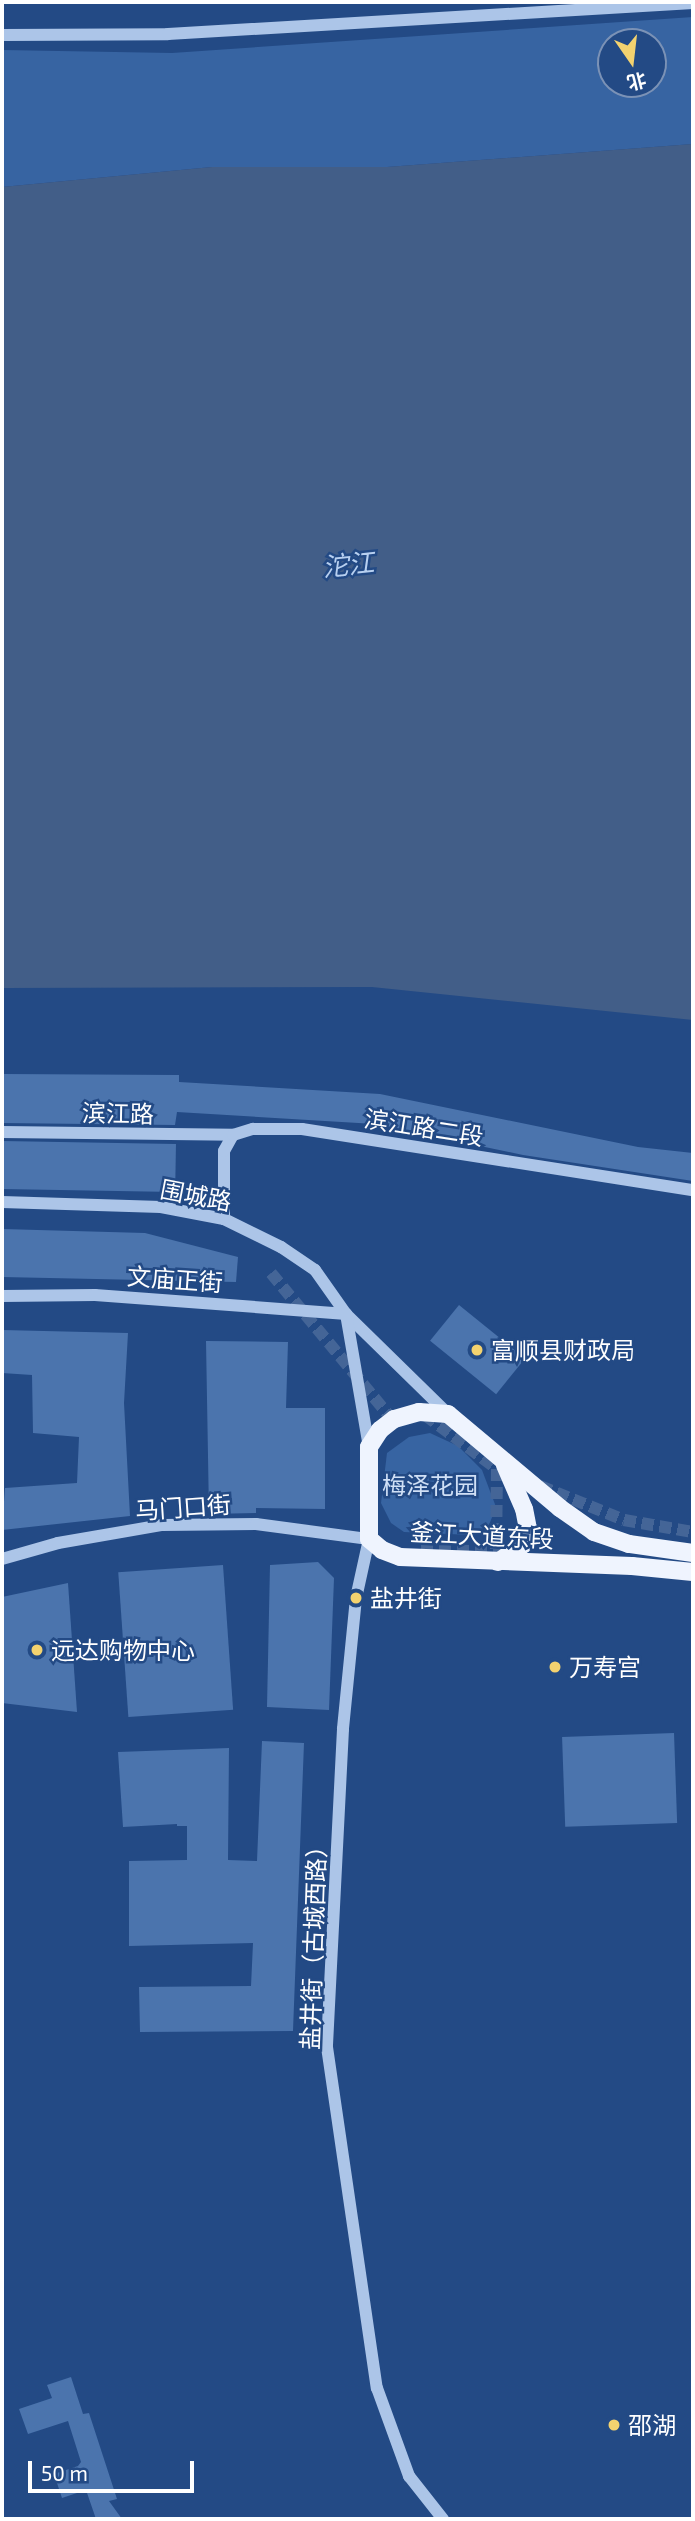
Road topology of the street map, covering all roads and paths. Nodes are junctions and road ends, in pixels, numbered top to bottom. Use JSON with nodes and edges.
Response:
{"nodes":[{"id":1,"x":693,"y":3,"type":"edge"},
{"id":2,"x":2,"y":35,"type":"edge"},
{"id":3,"x":2,"y":1132,"type":"edge"},
{"id":4,"x":233,"y":1135,"type":"junction"},
{"id":5,"x":693,"y":1190,"type":"edge"},
{"id":6,"x":2,"y":1202,"type":"edge"},
{"id":7,"x":224,"y":1219,"type":"junction"},
{"id":8,"x":2,"y":1296,"type":"edge"},
{"id":9,"x":346,"y":1314,"type":"junction"},
{"id":10,"x":448,"y":1414,"type":"junction"},
{"id":11,"x":369,"y":1447,"type":"junction"},
{"id":12,"x":501,"y":1458,"type":"junction"},
{"id":13,"x":369,"y":1539,"type":"junction"},
{"id":14,"x":693,"y":1553,"type":"edge"},
{"id":15,"x":2,"y":1559,"type":"edge"},
{"id":16,"x":498,"y":1562,"type":"junction"},
{"id":17,"x":693,"y":1572,"type":"edge"},
{"id":18,"x":443,"y":2519,"type":"edge"}],
"edges":[{"from":1,"to":2,"type":"street"},
{"from":3,"to":4,"type":"street","name":"滨江路"},
{"from":4,"to":5,"type":"street","name":"滨江路二段"},
{"from":4,"to":7,"type":"street"},
{"from":6,"to":7,"type":"street","name":"围城路"},
{"from":7,"to":9,"type":"street","name":"围城路"},
{"from":8,"to":9,"type":"street","name":"文庙正街"},
{"from":9,"to":10,"type":"street"},
{"from":9,"to":11,"type":"street"},
{"from":10,"to":11,"type":"main road"},
{"from":10,"to":12,"type":"main road","name":"釜江大道东段"},
{"from":11,"to":13,"type":"main road"},
{"from":12,"to":14,"type":"main road","name":"釜江大道东段"},
{"from":12,"to":16,"type":"main road"},
{"from":13,"to":15,"type":"street","name":"马门口街"},
{"from":13,"to":16,"type":"main road","name":"釜江大道东段"},
{"from":13,"to":18,"type":"street","name":"盐井街（古城西路）"},
{"from":16,"to":17,"type":"main road","name":"釜江大道东段"}]}
